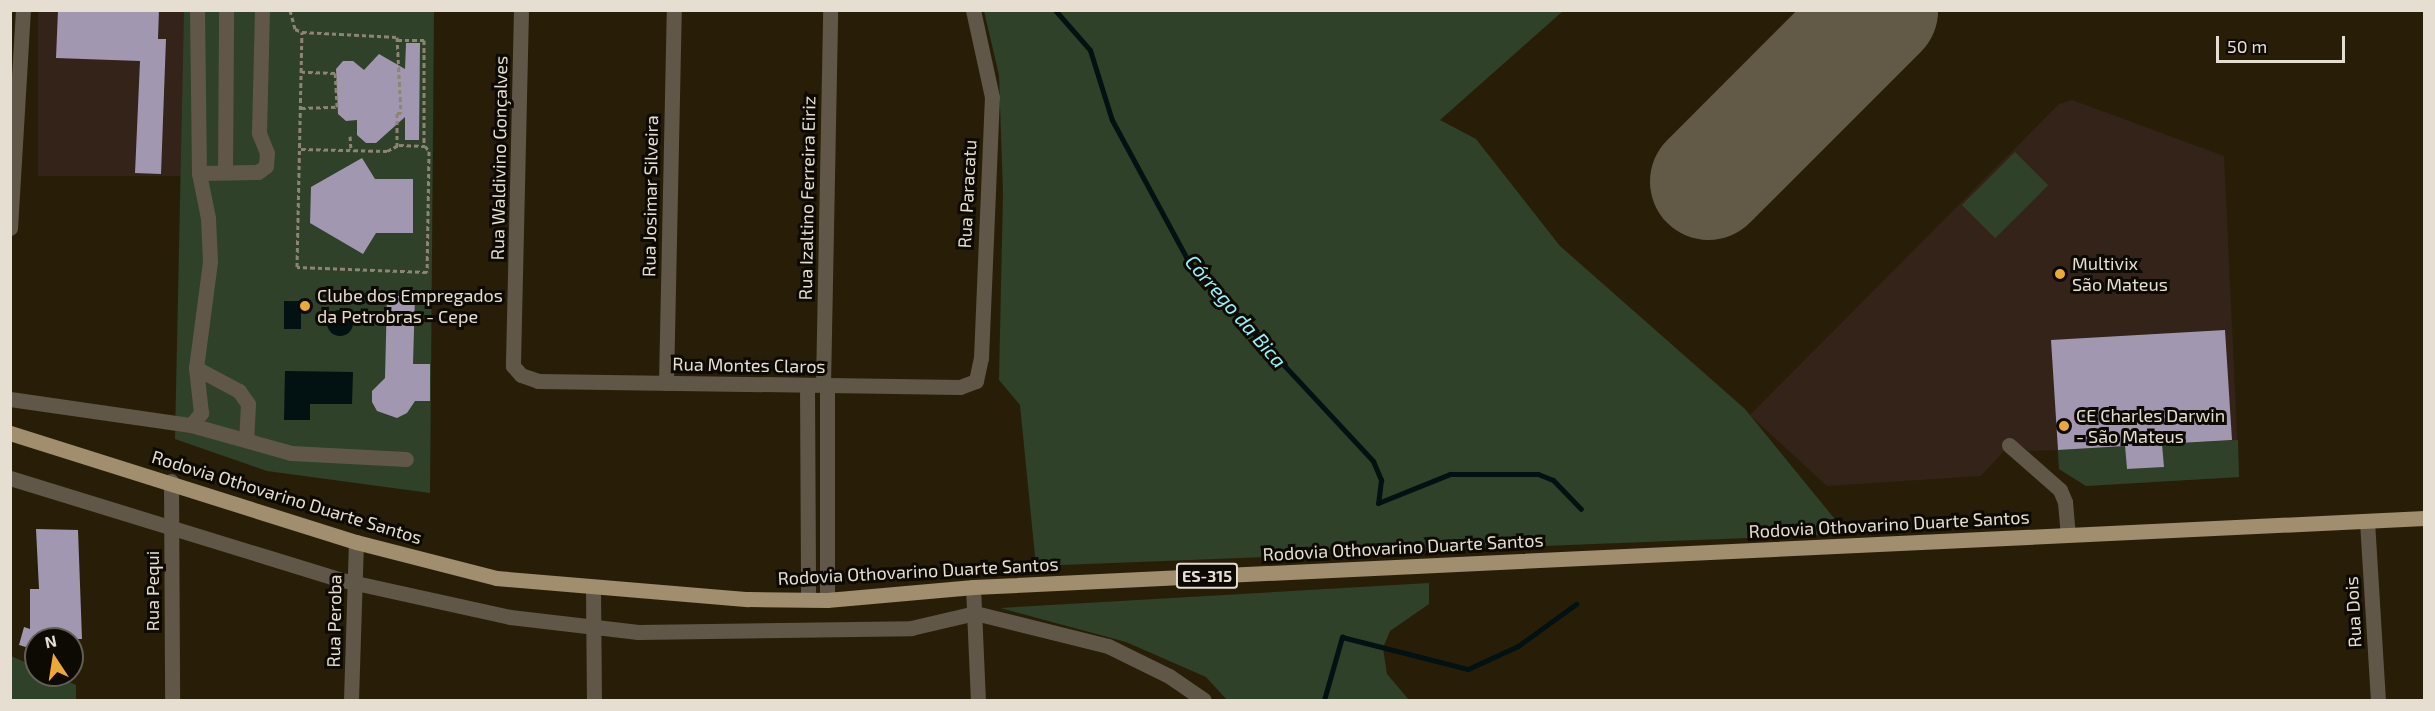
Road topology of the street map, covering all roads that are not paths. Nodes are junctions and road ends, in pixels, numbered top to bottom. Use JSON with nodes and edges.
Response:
{"nodes":[{"id":1,"x":23,"y":10,"type":"edge"},
{"id":2,"x":197,"y":10,"type":"edge"},
{"id":3,"x":226,"y":10,"type":"edge"},
{"id":4,"x":262,"y":10,"type":"edge"},
{"id":5,"x":521,"y":10,"type":"edge"},
{"id":6,"x":674,"y":10,"type":"edge"},
{"id":7,"x":830,"y":10,"type":"edge"},
{"id":8,"x":973,"y":10,"type":"edge"},
{"id":9,"x":225,"y":171,"type":"junction"},
{"id":10,"x":199,"y":172,"type":"junction"},
{"id":11,"x":10,"y":228,"type":"edge"},
{"id":12,"x":196,"y":368,"type":"junction"},
{"id":13,"x":521,"y":375,"type":"joint"},
{"id":14,"x":976,"y":381,"type":"joint"},
{"id":15,"x":666,"y":383,"type":"junction"},
{"id":16,"x":819,"y":385,"type":"junction"},
{"id":17,"x":10,"y":399,"type":"edge"},
{"id":18,"x":190,"y":425,"type":"junction"},
{"id":19,"x":10,"y":433,"type":"edge"},
{"id":20,"x":246,"y":438,"type":"junction"},
{"id":21,"x":2009,"y":445,"type":"dead end"},
{"id":22,"x":406,"y":459,"type":"dead end"},
{"id":23,"x":10,"y":478,"type":"edge"},
{"id":24,"x":171,"y":481,"type":"junction"},
{"id":25,"x":2424,"y":518,"type":"edge"},
{"id":26,"x":2367,"y":521,"type":"junction"},
{"id":27,"x":171,"y":528,"type":"junction"},
{"id":28,"x":2068,"y":535,"type":"junction"},
{"id":29,"x":356,"y":542,"type":"junction"},
{"id":30,"x":354,"y":583,"type":"junction"},
{"id":31,"x":973,"y":587,"type":"junction"},
{"id":32,"x":593,"y":589,"type":"junction"},
{"id":33,"x":808,"y":599,"type":"junction"},
{"id":34,"x":827,"y":600,"type":"junction"},
{"id":35,"x":975,"y":613,"type":"junction"},
{"id":36,"x":594,"y":627,"type":"junction"},
{"id":37,"x":172,"y":700,"type":"edge"},
{"id":38,"x":351,"y":700,"type":"edge"},
{"id":39,"x":594,"y":700,"type":"edge"},
{"id":40,"x":978,"y":700,"type":"edge"},
{"id":41,"x":1204,"y":700,"type":"edge"},
{"id":42,"x":2378,"y":700,"type":"edge"}],
"edges":[{"from":1,"to":11,"type":"street"},
{"from":2,"to":10,"type":"street"},
{"from":3,"to":9,"type":"street"},
{"from":4,"to":9,"type":"street"},
{"from":5,"to":13,"type":"street","name":"Rua Waldivino Gonçalves"},
{"from":6,"to":15,"type":"street","name":"Rua Josimar Silveira"},
{"from":7,"to":16,"type":"street","name":"Rua Izaltino Ferreira Eiriz"},
{"from":8,"to":14,"type":"street","name":"Rua Paracatu"},
{"from":9,"to":10,"type":"street"},
{"from":10,"to":12,"type":"street"},
{"from":12,"to":18,"type":"street"},
{"from":12,"to":20,"type":"street"},
{"from":13,"to":15,"type":"street","name":"Rua Montes Claros"},
{"from":14,"to":16,"type":"street","name":"Rua Montes Claros"},
{"from":15,"to":16,"type":"street","name":"Rua Montes Claros"},
{"from":16,"to":33,"type":"street"},
{"from":16,"to":34,"type":"street"},
{"from":17,"to":18,"type":"street"},
{"from":18,"to":20,"type":"street"},
{"from":19,"to":24,"type":"main road","name":"Rodovia Othovarino Duarte Santos","number":"ES-315"},
{"from":20,"to":22,"type":"street"},
{"from":21,"to":28,"type":"street"},
{"from":23,"to":27,"type":"street"},
{"from":24,"to":27,"type":"street","name":"Rua Pequi"},
{"from":24,"to":29,"type":"main road","name":"Rodovia Othovarino Duarte Santos","number":"ES-315"},
{"from":25,"to":26,"type":"main road","name":"Rodovia Othovarino Duarte Santos","number":"ES-315"},
{"from":26,"to":28,"type":"main road","name":"Rodovia Othovarino Duarte Santos","number":"ES-315"},
{"from":26,"to":42,"type":"street","name":"Rua Dois"},
{"from":27,"to":30,"type":"street"},
{"from":27,"to":37,"type":"street","name":"Rua Pequi"},
{"from":28,"to":31,"type":"main road","name":"Rodovia Othovarino Duarte Santos","number":"ES-315"},
{"from":29,"to":30,"type":"street","name":"Rua Peroba"},
{"from":29,"to":32,"type":"main road","name":"Rodovia Othovarino Duarte Santos","number":"ES-315"},
{"from":30,"to":36,"type":"street"},
{"from":30,"to":38,"type":"street","name":"Rua Peroba"},
{"from":31,"to":34,"type":"main road","name":"Rodovia Othovarino Duarte Santos","number":"ES-315"},
{"from":31,"to":35,"type":"street"},
{"from":32,"to":33,"type":"main road","name":"Rodovia Othovarino Duarte Santos","number":"ES-315"},
{"from":32,"to":36,"type":"street"},
{"from":33,"to":34,"type":"main road","name":"Rodovia Othovarino Duarte Santos","number":"ES-315"},
{"from":35,"to":36,"type":"street"},
{"from":35,"to":40,"type":"street"},
{"from":35,"to":41,"type":"street"},
{"from":36,"to":39,"type":"street"}]}
